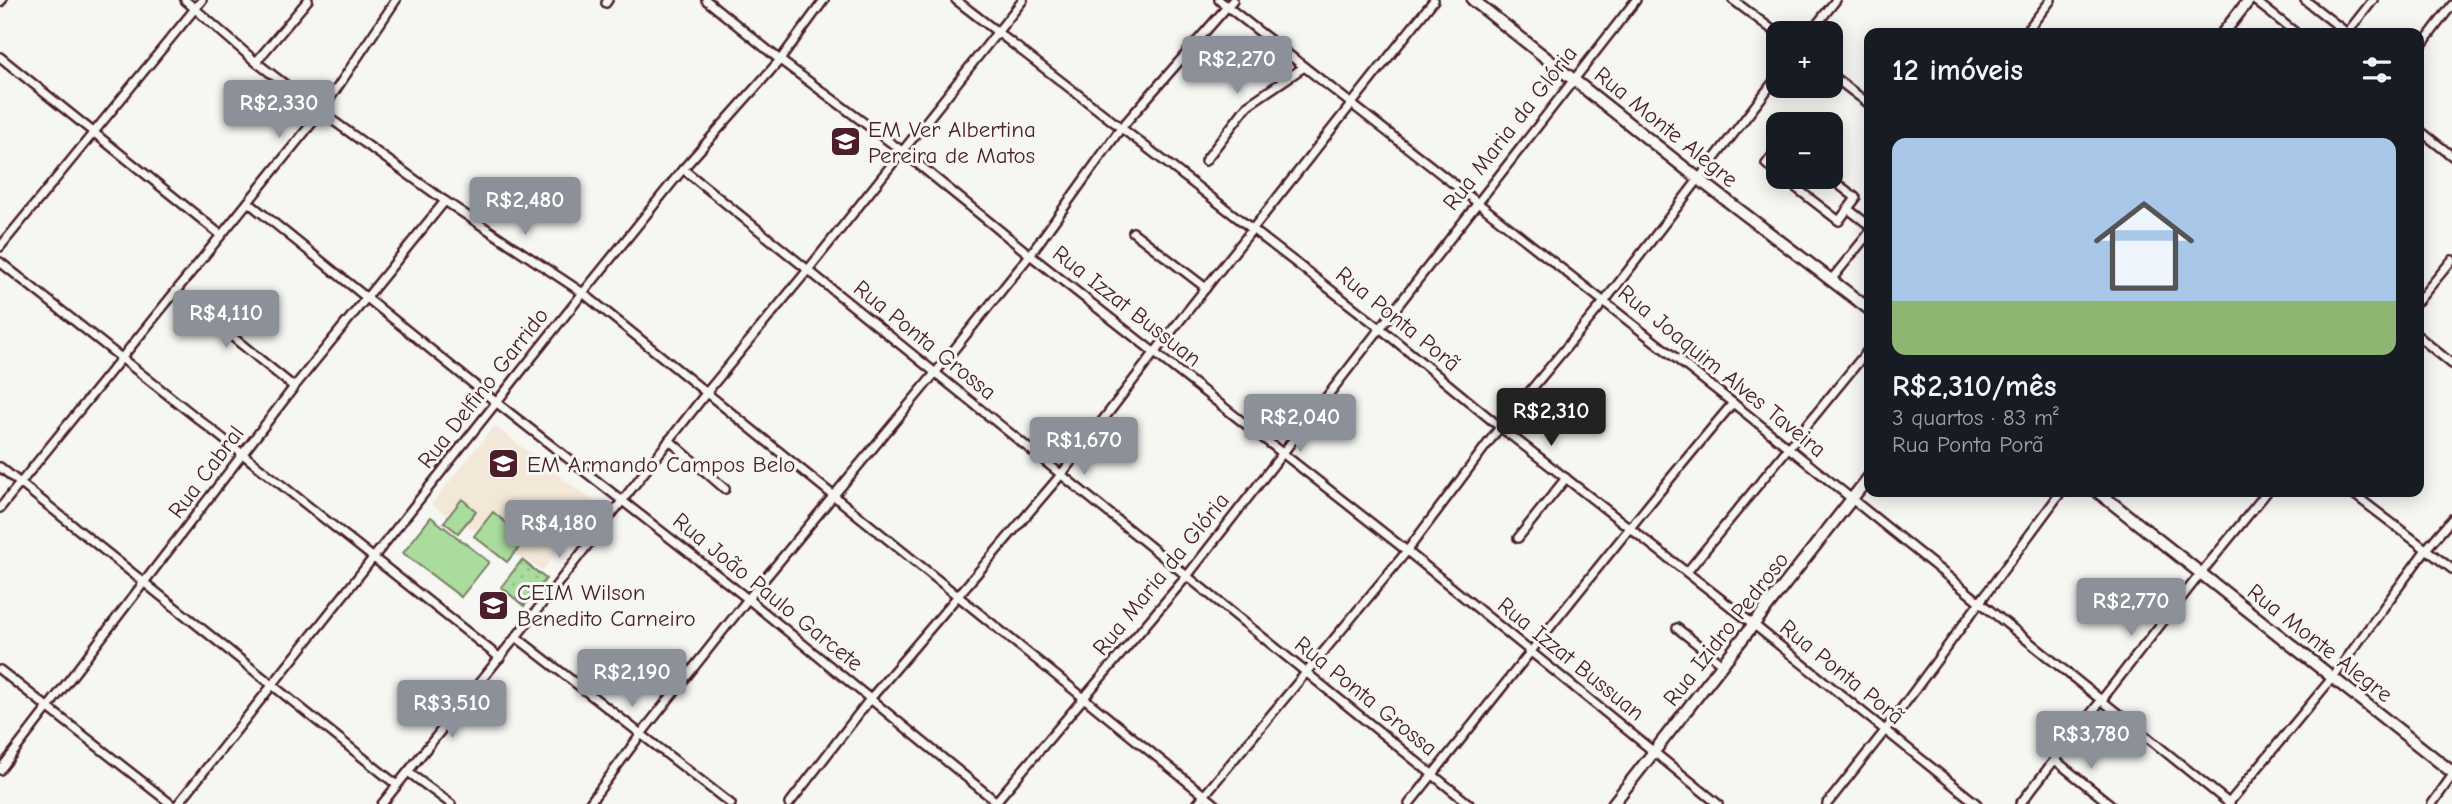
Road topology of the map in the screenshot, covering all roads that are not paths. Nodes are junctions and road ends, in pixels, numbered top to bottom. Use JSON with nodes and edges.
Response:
{"nodes":[{"id":1,"x":185,"y":0,"type":"edge"},
{"id":2,"x":202,"y":0,"type":"edge"},
{"id":3,"x":308,"y":0,"type":"edge"},
{"id":4,"x":396,"y":0,"type":"edge"},
{"id":5,"x":706,"y":0,"type":"edge"},
{"id":6,"x":824,"y":0,"type":"edge"},
{"id":7,"x":956,"y":0,"type":"edge"},
{"id":8,"x":1023,"y":0,"type":"edge"},
{"id":9,"x":1219,"y":0,"type":"edge"},
{"id":10,"x":1434,"y":0,"type":"edge"},
{"id":11,"x":1473,"y":0,"type":"edge"},
{"id":12,"x":1636,"y":0,"type":"edge"},
{"id":13,"x":1733,"y":0,"type":"edge"},
{"id":14,"x":1836,"y":0,"type":"edge"},
{"id":15,"x":2051,"y":0,"type":"edge"},
{"id":16,"x":2251,"y":0,"type":"edge"},
{"id":17,"x":2305,"y":0,"type":"edge"},
{"id":18,"x":2373,"y":0,"type":"edge"},
{"id":19,"x":1230,"y":4,"type":"edge"},
{"id":20,"x":2452,"y":5,"type":"edge"},
{"id":21,"x":195,"y":8,"type":"junction"},
{"id":22,"x":1819,"y":21,"type":"edge"},
{"id":23,"x":1766,"y":25,"type":"edge"},
{"id":24,"x":2031,"y":26,"type":"joint"},
{"id":25,"x":2034,"y":28,"type":"edge"},
{"id":26,"x":2227,"y":28,"type":"edge"},
{"id":27,"x":2289,"y":28,"type":"edge"},
{"id":28,"x":2341,"y":28,"type":"edge"},
{"id":29,"x":2351,"y":28,"type":"edge"},
{"id":30,"x":996,"y":31,"type":"junction"},
{"id":31,"x":2424,"y":42,"type":"edge"},
{"id":32,"x":0,"y":57,"type":"edge"},
{"id":33,"x":780,"y":60,"type":"junction"},
{"id":34,"x":256,"y":62,"type":"junction"},
{"id":35,"x":1304,"y":67,"type":"junction"},
{"id":36,"x":1574,"y":78,"type":"junction"},
{"id":37,"x":1843,"y":84,"type":"edge"},
{"id":38,"x":1766,"y":92,"type":"edge"},
{"id":39,"x":1864,"y":100,"type":"edge"},
{"id":40,"x":1352,"y":104,"type":"junction"},
{"id":41,"x":321,"y":112,"type":"junction"},
{"id":42,"x":1121,"y":128,"type":"junction"},
{"id":43,"x":93,"y":133,"type":"junction"},
{"id":44,"x":2424,"y":134,"type":"edge"},
{"id":45,"x":902,"y":151,"type":"junction"},
{"id":46,"x":2452,"y":156,"type":"edge"},
{"id":47,"x":1205,"y":161,"type":"dead end"},
{"id":48,"x":683,"y":169,"type":"junction"},
{"id":49,"x":1700,"y":180,"type":"junction"},
{"id":50,"x":1843,"y":188,"type":"edge"},
{"id":51,"x":1798,"y":189,"type":"edge"},
{"id":52,"x":445,"y":201,"type":"junction"},
{"id":53,"x":248,"y":202,"type":"junction"},
{"id":54,"x":1477,"y":202,"type":"junction"},
{"id":55,"x":1848,"y":209,"type":"junction"},
{"id":56,"x":1864,"y":221,"type":"edge"},
{"id":57,"x":1252,"y":229,"type":"junction"},
{"id":58,"x":1133,"y":232,"type":"dead end"},
{"id":59,"x":221,"y":235,"type":"junction"},
{"id":60,"x":1864,"y":239,"type":"edge"},
{"id":61,"x":0,"y":247,"type":"edge"},
{"id":62,"x":1030,"y":255,"type":"junction"},
{"id":63,"x":2452,"y":260,"type":"edge"},
{"id":64,"x":0,"y":262,"type":"edge"},
{"id":65,"x":807,"y":271,"type":"junction"},
{"id":66,"x":1831,"y":280,"type":"junction"},
{"id":67,"x":1206,"y":288,"type":"junction"},
{"id":68,"x":176,"y":290,"type":"junction"},
{"id":69,"x":583,"y":293,"type":"junction"},
{"id":70,"x":2424,"y":294,"type":"edge"},
{"id":71,"x":366,"y":298,"type":"junction"},
{"id":72,"x":1604,"y":302,"type":"junction"},
{"id":73,"x":1864,"y":305,"type":"edge"},
{"id":74,"x":1380,"y":328,"type":"junction"},
{"id":75,"x":2424,"y":341,"type":"edge"},
{"id":76,"x":1155,"y":352,"type":"junction"},
{"id":77,"x":1864,"y":355,"type":"edge"},
{"id":78,"x":121,"y":360,"type":"junction"},
{"id":79,"x":2452,"y":363,"type":"edge"},
{"id":80,"x":936,"y":372,"type":"junction"},
{"id":81,"x":294,"y":387,"type":"junction"},
{"id":82,"x":707,"y":392,"type":"junction"},
{"id":83,"x":497,"y":403,"type":"junction"},
{"id":84,"x":1733,"y":403,"type":"junction"},
{"id":85,"x":1500,"y":426,"type":"junction"},
{"id":86,"x":669,"y":440,"type":"junction"},
{"id":87,"x":1788,"y":448,"type":"junction"},
{"id":88,"x":1282,"y":454,"type":"junction"},
{"id":89,"x":243,"y":456,"type":"junction"},
{"id":90,"x":0,"y":467,"type":"edge"},
{"id":91,"x":1060,"y":476,"type":"junction"},
{"id":92,"x":1566,"y":478,"type":"junction"},
{"id":93,"x":20,"y":483,"type":"junction"},
{"id":94,"x":1864,"y":483,"type":"edge"},
{"id":95,"x":725,"y":489,"type":"dead end"},
{"id":96,"x":834,"y":495,"type":"junction"},
{"id":97,"x":2058,"y":497,"type":"edge"},
{"id":98,"x":2104,"y":497,"type":"edge"},
{"id":99,"x":2263,"y":497,"type":"edge"},
{"id":100,"x":2358,"y":497,"type":"edge"},
{"id":101,"x":1851,"y":500,"type":"junction"},
{"id":102,"x":624,"y":501,"type":"junction"},
{"id":103,"x":0,"y":509,"type":"edge"},
{"id":104,"x":2452,"y":519,"type":"edge"},
{"id":105,"x":1629,"y":527,"type":"junction"},
{"id":106,"x":1518,"y":538,"type":"dead end"},
{"id":107,"x":2427,"y":548,"type":"junction"},
{"id":108,"x":1407,"y":551,"type":"junction"},
{"id":109,"x":373,"y":559,"type":"junction"},
{"id":110,"x":2452,"y":569,"type":"edge"},
{"id":111,"x":1687,"y":572,"type":"junction"},
{"id":112,"x":2201,"y":573,"type":"junction"},
{"id":113,"x":1187,"y":576,"type":"junction"},
{"id":114,"x":146,"y":583,"type":"junction"},
{"id":115,"x":958,"y":597,"type":"junction"},
{"id":116,"x":748,"y":599,"type":"junction"},
{"id":117,"x":1980,"y":602,"type":"junction"},
{"id":118,"x":1753,"y":624,"type":"junction"},
{"id":119,"x":1677,"y":628,"type":"dead end"},
{"id":120,"x":516,"y":637,"type":"junction"},
{"id":121,"x":1531,"y":652,"type":"junction"},
{"id":122,"x":500,"y":658,"type":"junction"},
{"id":123,"x":1723,"y":664,"type":"junction"},
{"id":124,"x":0,"y":670,"type":"edge"},
{"id":125,"x":1306,"y":672,"type":"junction"},
{"id":126,"x":2333,"y":677,"type":"junction"},
{"id":127,"x":273,"y":684,"type":"junction"},
{"id":128,"x":1083,"y":698,"type":"junction"},
{"id":129,"x":870,"y":699,"type":"junction"},
{"id":130,"x":2100,"y":700,"type":"junction"},
{"id":131,"x":48,"y":709,"type":"junction"},
{"id":132,"x":1884,"y":732,"type":"junction"},
{"id":133,"x":641,"y":734,"type":"junction"},
{"id":134,"x":1654,"y":751,"type":"junction"},
{"id":135,"x":2055,"y":760,"type":"junction"},
{"id":136,"x":0,"y":770,"type":"edge"},
{"id":137,"x":408,"y":772,"type":"junction"},
{"id":138,"x":2452,"y":774,"type":"edge"},
{"id":139,"x":1432,"y":775,"type":"junction"},
{"id":140,"x":397,"y":785,"type":"junction"},
{"id":141,"x":1204,"y":794,"type":"junction"},
{"id":142,"x":997,"y":803,"type":"edge"},
{"id":143,"x":171,"y":804,"type":"edge"},
{"id":144,"x":178,"y":804,"type":"edge"},
{"id":145,"x":382,"y":804,"type":"edge"},
{"id":146,"x":451,"y":804,"type":"edge"},
{"id":147,"x":589,"y":804,"type":"edge"},
{"id":148,"x":731,"y":804,"type":"edge"},
{"id":149,"x":789,"y":804,"type":"edge"},
{"id":150,"x":1197,"y":804,"type":"edge"},
{"id":151,"x":1215,"y":804,"type":"edge"},
{"id":152,"x":1409,"y":804,"type":"edge"},
{"id":153,"x":1469,"y":804,"type":"edge"},
{"id":154,"x":1613,"y":804,"type":"edge"},
{"id":155,"x":1718,"y":804,"type":"edge"},
{"id":156,"x":1826,"y":804,"type":"edge"},
{"id":157,"x":1976,"y":804,"type":"edge"},
{"id":158,"x":2020,"y":804,"type":"edge"},
{"id":159,"x":2110,"y":804,"type":"edge"},
{"id":160,"x":2229,"y":804,"type":"edge"},
{"id":161,"x":2432,"y":804,"type":"edge"}],
"edges":[{"from":1,"to":21,"type":"street"},
{"from":2,"to":21,"type":"street"},
{"from":3,"to":34,"type":"street"},
{"from":4,"to":41,"type":"street"},
{"from":5,"to":33,"type":"street","name":"Rua Izzat Bussuan"},
{"from":6,"to":33,"type":"street","name":"Rua Delfino Garrido"},
{"from":7,"to":30,"type":"street","name":"Rua Ponta Porã"},
{"from":8,"to":30,"type":"street"},
{"from":9,"to":19,"type":"street","name":"Rua Joaquim Alves Taveira"},
{"from":10,"to":40,"type":"street"},
{"from":11,"to":36,"type":"street","name":"Rua Monte Alegre"},
{"from":12,"to":36,"type":"street","name":"Rua Maria da Glória"},
{"from":13,"to":23,"type":"street"},
{"from":14,"to":22,"type":"street"},
{"from":15,"to":24,"type":"street"},
{"from":16,"to":26,"type":"street"},
{"from":16,"to":27,"type":"street"},
{"from":17,"to":28,"type":"street"},
{"from":18,"to":29,"type":"street"},
{"from":19,"to":35,"type":"street","name":"Rua Joaquim Alves Taveira"},
{"from":19,"to":42,"type":"street"},
{"from":20,"to":31,"type":"street"},
{"from":21,"to":34,"type":"street"},
{"from":21,"to":43,"type":"street"},
{"from":24,"to":25,"type":"street"},
{"from":30,"to":42,"type":"street","name":"Rua Ponta Porã"},
{"from":30,"to":45,"type":"street"},
{"from":32,"to":43,"type":"street"},
{"from":33,"to":45,"type":"street","name":"Rua Izzat Bussuan"},
{"from":33,"to":48,"type":"street","name":"Rua Delfino Garrido"},
{"from":34,"to":41,"type":"street"},
{"from":35,"to":40,"type":"street","name":"Rua Joaquim Alves Taveira"},
{"from":35,"to":47,"type":"street"},
{"from":36,"to":49,"type":"street","name":"Rua Monte Alegre"},
{"from":36,"to":54,"type":"street","name":"Rua Maria da Glória"},
{"from":37,"to":39,"type":"street"},
{"from":38,"to":49,"type":"street"},
{"from":40,"to":54,"type":"street","name":"Rua Joaquim Alves Taveira"},
{"from":40,"to":57,"type":"street"},
{"from":41,"to":52,"type":"street"},
{"from":41,"to":53,"type":"street"},
{"from":42,"to":57,"type":"street","name":"Rua Ponta Porã"},
{"from":42,"to":62,"type":"street"},
{"from":43,"to":59,"type":"street"},
{"from":43,"to":61,"type":"street"},
{"from":44,"to":46,"type":"street"},
{"from":45,"to":62,"type":"street","name":"Rua Izzat Bussuan"},
{"from":45,"to":65,"type":"street"},
{"from":48,"to":65,"type":"street","name":"Rua Ponta Grossa"},
{"from":48,"to":69,"type":"street","name":"Rua Delfino Garrido"},
{"from":49,"to":66,"type":"street","name":"Rua Monte Alegre"},
{"from":49,"to":72,"type":"street"},
{"from":50,"to":55,"type":"street"},
{"from":51,"to":55,"type":"street"},
{"from":52,"to":69,"type":"street"},
{"from":52,"to":71,"type":"street","name":"Rua Cabral"},
{"from":53,"to":59,"type":"street"},
{"from":53,"to":71,"type":"street","name":"Rua João Paulo Garcete"},
{"from":54,"to":72,"type":"street","name":"Rua Joaquim Alves Taveira"},
{"from":54,"to":74,"type":"street","name":"Rua Maria da Glória"},
{"from":55,"to":56,"type":"street"},
{"from":57,"to":67,"type":"street"},
{"from":57,"to":74,"type":"street","name":"Rua Ponta Porã"},
{"from":58,"to":67,"type":"street"},
{"from":59,"to":68,"type":"street"},
{"from":60,"to":66,"type":"street"},
{"from":62,"to":76,"type":"street","name":"Rua Izzat Bussuan"},
{"from":62,"to":80,"type":"street"},
{"from":63,"to":70,"type":"street"},
{"from":64,"to":78,"type":"street"},
{"from":65,"to":80,"type":"street","name":"Rua Ponta Grossa"},
{"from":65,"to":82,"type":"street"},
{"from":66,"to":73,"type":"street","name":"Rua Monte Alegre"},
{"from":67,"to":76,"type":"street"},
{"from":68,"to":78,"type":"street"},
{"from":68,"to":81,"type":"street"},
{"from":69,"to":82,"type":"street"},
{"from":69,"to":83,"type":"street","name":"Rua Delfino Garrido"},
{"from":71,"to":81,"type":"street","name":"Rua Cabral"},
{"from":71,"to":83,"type":"street","name":"Rua João Paulo Garcete"},
{"from":72,"to":84,"type":"street","name":"Rua Joaquim Alves Taveira"},
{"from":72,"to":85,"type":"street"},
{"from":74,"to":85,"type":"street","name":"Rua Ponta Porã"},
{"from":74,"to":88,"type":"street","name":"Rua Maria da Glória"},
{"from":75,"to":79,"type":"street"},
{"from":76,"to":88,"type":"street","name":"Rua Izzat Bussuan"},
{"from":76,"to":91,"type":"street"},
{"from":77,"to":87,"type":"street"},
{"from":78,"to":89,"type":"street"},
{"from":78,"to":93,"type":"street"},
{"from":80,"to":91,"type":"street","name":"Rua Ponta Grossa"},
{"from":80,"to":96,"type":"street"},
{"from":81,"to":89,"type":"street","name":"Rua Cabral"},
{"from":82,"to":86,"type":"street"},
{"from":82,"to":96,"type":"street"},
{"from":83,"to":102,"type":"street","name":"Rua João Paulo Garcete"},
{"from":83,"to":109,"type":"street","name":"Rua Delfino Garrido"},
{"from":84,"to":87,"type":"street","name":"Rua Joaquim Alves Taveira"},
{"from":84,"to":105,"type":"street"},
{"from":85,"to":92,"type":"street","name":"Rua Ponta Porã"},
{"from":85,"to":108,"type":"street"},
{"from":86,"to":95,"type":"street"},
{"from":86,"to":102,"type":"street"},
{"from":87,"to":101,"type":"street","name":"Rua Joaquim Alves Taveira"},
{"from":87,"to":111,"type":"street"},
{"from":88,"to":108,"type":"street","name":"Rua Izzat Bussuan"},
{"from":88,"to":113,"type":"street","name":"Rua Maria da Glória"},
{"from":89,"to":109,"type":"street"},
{"from":89,"to":114,"type":"street","name":"Rua Cabral"},
{"from":90,"to":93,"type":"street"},
{"from":91,"to":113,"type":"street","name":"Rua Ponta Grossa"},
{"from":91,"to":115,"type":"street"},
{"from":92,"to":105,"type":"street","name":"Rua Ponta Porã"},
{"from":92,"to":106,"type":"street"},
{"from":93,"to":103,"type":"street"},
{"from":93,"to":114,"type":"street"},
{"from":94,"to":101,"type":"street","name":"Rua Izidro Pedroso"},
{"from":96,"to":115,"type":"street"},
{"from":96,"to":116,"type":"street"},
{"from":97,"to":117,"type":"street"},
{"from":98,"to":112,"type":"street","name":"Rua Monte Alegre"},
{"from":99,"to":112,"type":"street"},
{"from":100,"to":107,"type":"street"},
{"from":101,"to":117,"type":"street","name":"Rua Joaquim Alves Taveira"},
{"from":101,"to":118,"type":"street","name":"Rua Izidro Pedroso"},
{"from":102,"to":116,"type":"street","name":"Rua João Paulo Garcete"},
{"from":102,"to":120,"type":"street"},
{"from":104,"to":107,"type":"street"},
{"from":105,"to":111,"type":"street","name":"Rua Ponta Porã"},
{"from":105,"to":121,"type":"street"},
{"from":107,"to":110,"type":"street"},
{"from":107,"to":126,"type":"street"},
{"from":108,"to":121,"type":"street","name":"Rua Izzat Bussuan"},
{"from":108,"to":125,"type":"street"},
{"from":109,"to":122,"type":"street"},
{"from":109,"to":127,"type":"street","name":"Rua Delfino Garrido"},
{"from":111,"to":118,"type":"street","name":"Rua Ponta Porã"},
{"from":112,"to":126,"type":"street","name":"Rua Monte Alegre"},
{"from":112,"to":130,"type":"street"},
{"from":113,"to":125,"type":"street","name":"Rua Ponta Grossa"},
{"from":113,"to":128,"type":"street","name":"Rua Maria da Glória"},
{"from":114,"to":127,"type":"street"},
{"from":114,"to":131,"type":"street","name":"Rua Cabral"},
{"from":115,"to":128,"type":"street"},
{"from":115,"to":129,"type":"street"},
{"from":116,"to":129,"type":"street","name":"Rua João Paulo Garcete"},
{"from":116,"to":133,"type":"street"},
{"from":117,"to":130,"type":"street","name":"Rua Joaquim Alves Taveira"},
{"from":117,"to":132,"type":"street"},
{"from":118,"to":123,"type":"street","name":"Rua Izidro Pedroso"},
{"from":118,"to":132,"type":"street","name":"Rua Ponta Porã"},
{"from":119,"to":123,"type":"street"},
{"from":120,"to":122,"type":"street"},
{"from":120,"to":133,"type":"street"},
{"from":121,"to":134,"type":"street","name":"Rua Izzat Bussuan"},
{"from":121,"to":139,"type":"street"},
{"from":122,"to":137,"type":"street"},
{"from":123,"to":134,"type":"street","name":"Rua Izidro Pedroso"},
{"from":124,"to":131,"type":"street"},
{"from":125,"to":139,"type":"street","name":"Rua Ponta Grossa"},
{"from":125,"to":141,"type":"street"},
{"from":126,"to":138,"type":"street","name":"Rua Monte Alegre"},
{"from":126,"to":160,"type":"street"},
{"from":127,"to":140,"type":"street"},
{"from":127,"to":144,"type":"street","name":"Rua Delfino Garrido"},
{"from":128,"to":141,"type":"street"},
{"from":128,"to":142,"type":"street","name":"Rua Maria da Glória"},
{"from":129,"to":142,"type":"street","name":"Rua João Paulo Garcete"},
{"from":129,"to":149,"type":"street"},
{"from":130,"to":135,"type":"street"},
{"from":130,"to":160,"type":"street","name":"Rua Joaquim Alves Taveira"},
{"from":131,"to":136,"type":"street","name":"Rua Cabral"},
{"from":131,"to":143,"type":"street"},
{"from":132,"to":156,"type":"street"},
{"from":132,"to":157,"type":"street","name":"Rua Ponta Porã"},
{"from":133,"to":147,"type":"street"},
{"from":133,"to":148,"type":"street"},
{"from":134,"to":154,"type":"street","name":"Rua Izidro Pedroso"},
{"from":134,"to":155,"type":"street","name":"Rua Izzat Bussuan"},
{"from":135,"to":158,"type":"street"},
{"from":135,"to":159,"type":"street"},
{"from":137,"to":140,"type":"street"},
{"from":137,"to":146,"type":"street"},
{"from":138,"to":161,"type":"street"},
{"from":139,"to":152,"type":"street"},
{"from":139,"to":153,"type":"street","name":"Rua Ponta Grossa"},
{"from":140,"to":145,"type":"street"},
{"from":141,"to":150,"type":"street"},
{"from":141,"to":151,"type":"street"}]}
